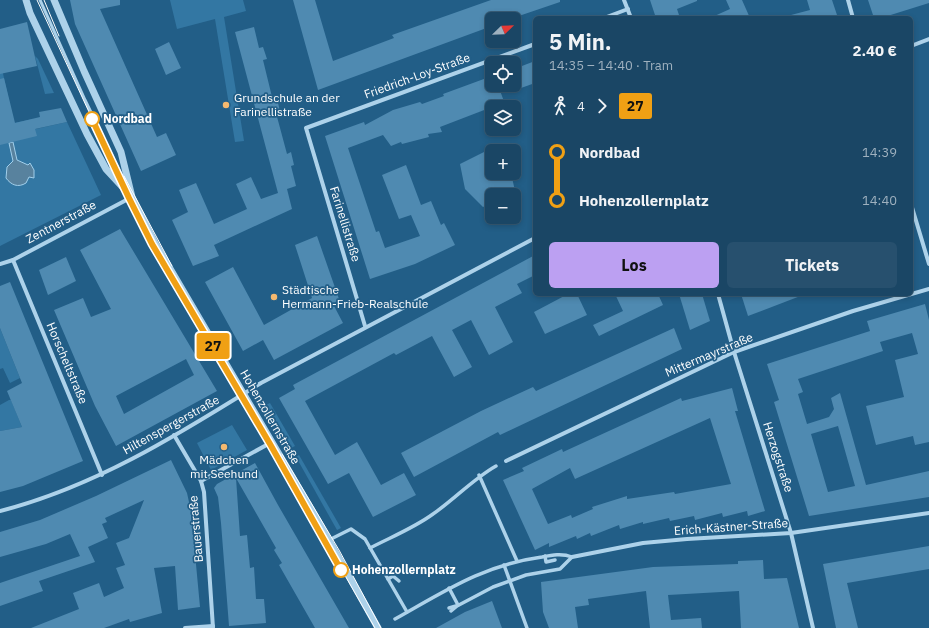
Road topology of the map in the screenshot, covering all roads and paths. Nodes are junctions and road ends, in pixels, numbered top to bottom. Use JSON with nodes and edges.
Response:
{"nodes":[{"id":1,"x":26,"y":0,"type":"edge"},
{"id":2,"x":40,"y":0,"type":"edge"},
{"id":3,"x":54,"y":0,"type":"edge"},
{"id":4,"x":624,"y":0,"type":"edge"},
{"id":5,"x":848,"y":0,"type":"edge"},
{"id":6,"x":628,"y":9,"type":"junction"},
{"id":7,"x":609,"y":16,"type":"edge"},
{"id":8,"x":630,"y":16,"type":"edge"},
{"id":9,"x":852,"y":16,"type":"edge"},
{"id":10,"x":929,"y":39,"type":"edge"},
{"id":11,"x":533,"y":45,"type":"edge"},
{"id":12,"x":913,"y":45,"type":"edge"},
{"id":13,"x":306,"y":128,"type":"joint"},
{"id":14,"x":132,"y":197,"type":"junction"},
{"id":15,"x":913,"y":211,"type":"edge"},
{"id":16,"x":533,"y":239,"type":"edge"},
{"id":17,"x":13,"y":260,"type":"junction"},
{"id":18,"x":0,"y":264,"type":"edge"},
{"id":19,"x":929,"y":264,"type":"edge"},
{"id":20,"x":929,"y":289,"type":"edge"},
{"id":21,"x":913,"y":294,"type":"edge"},
{"id":22,"x":719,"y":296,"type":"edge"},
{"id":23,"x":905,"y":296,"type":"edge"},
{"id":24,"x":365,"y":326,"type":"junction"},
{"id":25,"x":734,"y":352,"type":"junction"},
{"id":26,"x":244,"y":394,"type":"junction"},
{"id":27,"x":174,"y":435,"type":"junction"},
{"id":28,"x":272,"y":442,"type":"junction"},
{"id":29,"x":506,"y":461,"type":"dead end"},
{"id":30,"x":496,"y":466,"type":"dead end"},
{"id":31,"x":102,"y":475,"type":"junction"},
{"id":32,"x":479,"y":475,"type":"junction"},
{"id":33,"x":200,"y":481,"type":"junction"},
{"id":34,"x":0,"y":511,"type":"edge"},
{"id":35,"x":929,"y":513,"type":"edge"},
{"id":36,"x":791,"y":533,"type":"junction"},
{"id":37,"x":329,"y":540,"type":"junction"},
{"id":38,"x":370,"y":548,"type":"junction"},
{"id":39,"x":546,"y":556,"type":"junction"},
{"id":40,"x":572,"y":557,"type":"junction"},
{"id":41,"x":555,"y":560,"type":"dead end"},
{"id":42,"x":516,"y":561,"type":"junction"},
{"id":43,"x":504,"y":565,"type":"junction"},
{"id":44,"x":388,"y":579,"type":"junction"},
{"id":45,"x":510,"y":581,"type":"junction"},
{"id":46,"x":397,"y":582,"type":"dead end"},
{"id":47,"x":449,"y":588,"type":"junction"},
{"id":48,"x":458,"y":606,"type":"junction"},
{"id":49,"x":450,"y":610,"type":"dead end"},
{"id":50,"x":407,"y":612,"type":"junction"},
{"id":51,"x":395,"y":619,"type":"dead end"},
{"id":52,"x":213,"y":627,"type":"edge"},
{"id":53,"x":185,"y":628,"type":"edge"},
{"id":54,"x":378,"y":628,"type":"edge"},
{"id":55,"x":527,"y":628,"type":"edge"},
{"id":56,"x":813,"y":628,"type":"edge"}],
"edges":[{"from":1,"to":14,"type":"street","name":"Hohenzollernstraße"},
{"from":2,"to":14,"type":"lane"},
{"from":3,"to":14,"type":"street","name":"Hohenzollernstraße"},
{"from":4,"to":6,"type":"street"},
{"from":5,"to":9,"type":"street"},
{"from":6,"to":7,"type":"street"},
{"from":6,"to":8,"type":"street"},
{"from":10,"to":12,"type":"street"},
{"from":11,"to":13,"type":"street","name":"Friedrich-Loy-Straße"},
{"from":13,"to":24,"type":"street","name":"Farinellistraße"},
{"from":14,"to":17,"type":"street","name":"Zentnerstraße"},
{"from":14,"to":26,"type":"street","name":"Hohenzollernstraße"},
{"from":15,"to":19,"type":"street"},
{"from":16,"to":24,"type":"street","name":"Hiltenspergerstraße"},
{"from":17,"to":18,"type":"street","name":"Zentnerstraße"},
{"from":17,"to":31,"type":"street","name":"Horscheltstraße"},
{"from":20,"to":21,"type":"street","name":"Mittermayrstraße"},
{"from":22,"to":25,"type":"street","name":"Herzogstraße"},
{"from":23,"to":25,"type":"street","name":"Mittermayrstraße"},
{"from":24,"to":26,"type":"street","name":"Hiltenspergerstraße"},
{"from":25,"to":29,"type":"street","name":"Mittermayrstraße"},
{"from":25,"to":36,"type":"street","name":"Herzogstraße"},
{"from":26,"to":27,"type":"street","name":"Hiltenspergerstraße"},
{"from":26,"to":28,"type":"street","name":"Hohenzollernstraße"},
{"from":27,"to":31,"type":"street","name":"Hiltenspergerstraße"},
{"from":27,"to":33,"type":"street","name":"Bauerstraße"},
{"from":28,"to":33,"type":"street"},
{"from":28,"to":37,"type":"street","name":"Hohenzollernstraße"},
{"from":30,"to":32,"type":"street"},
{"from":31,"to":34,"type":"street","name":"Hiltenspergerstraße"},
{"from":32,"to":38,"type":"street"},
{"from":32,"to":42,"type":"street"},
{"from":33,"to":52,"type":"street","name":"Bauerstraße"},
{"from":35,"to":36,"type":"street","name":"Erich-Kästner-Straße"},
{"from":36,"to":40,"type":"street","name":"Erich-Kästner-Straße"},
{"from":36,"to":56,"type":"street","name":"Herzogstraße"},
{"from":37,"to":38,"type":"street"},
{"from":37,"to":54,"type":"street","name":"Hohenzollernstraße"},
{"from":38,"to":44,"type":"street"},
{"from":39,"to":40,"type":"street","name":"Erich-Kästner-Straße"},
{"from":39,"to":41,"type":"street"},
{"from":39,"to":42,"type":"street","name":"Erich-Kästner-Straße"},
{"from":40,"to":45,"type":"street"},
{"from":42,"to":43,"type":"street"},
{"from":43,"to":45,"type":"street"},
{"from":43,"to":47,"type":"street"},
{"from":44,"to":46,"type":"street"},
{"from":44,"to":50,"type":"street"},
{"from":45,"to":48,"type":"street"},
{"from":45,"to":55,"type":"street"},
{"from":47,"to":48,"type":"street"},
{"from":47,"to":50,"type":"street"},
{"from":48,"to":49,"type":"street"},
{"from":50,"to":51,"type":"street"},
{"from":52,"to":53,"type":"street"}]}
